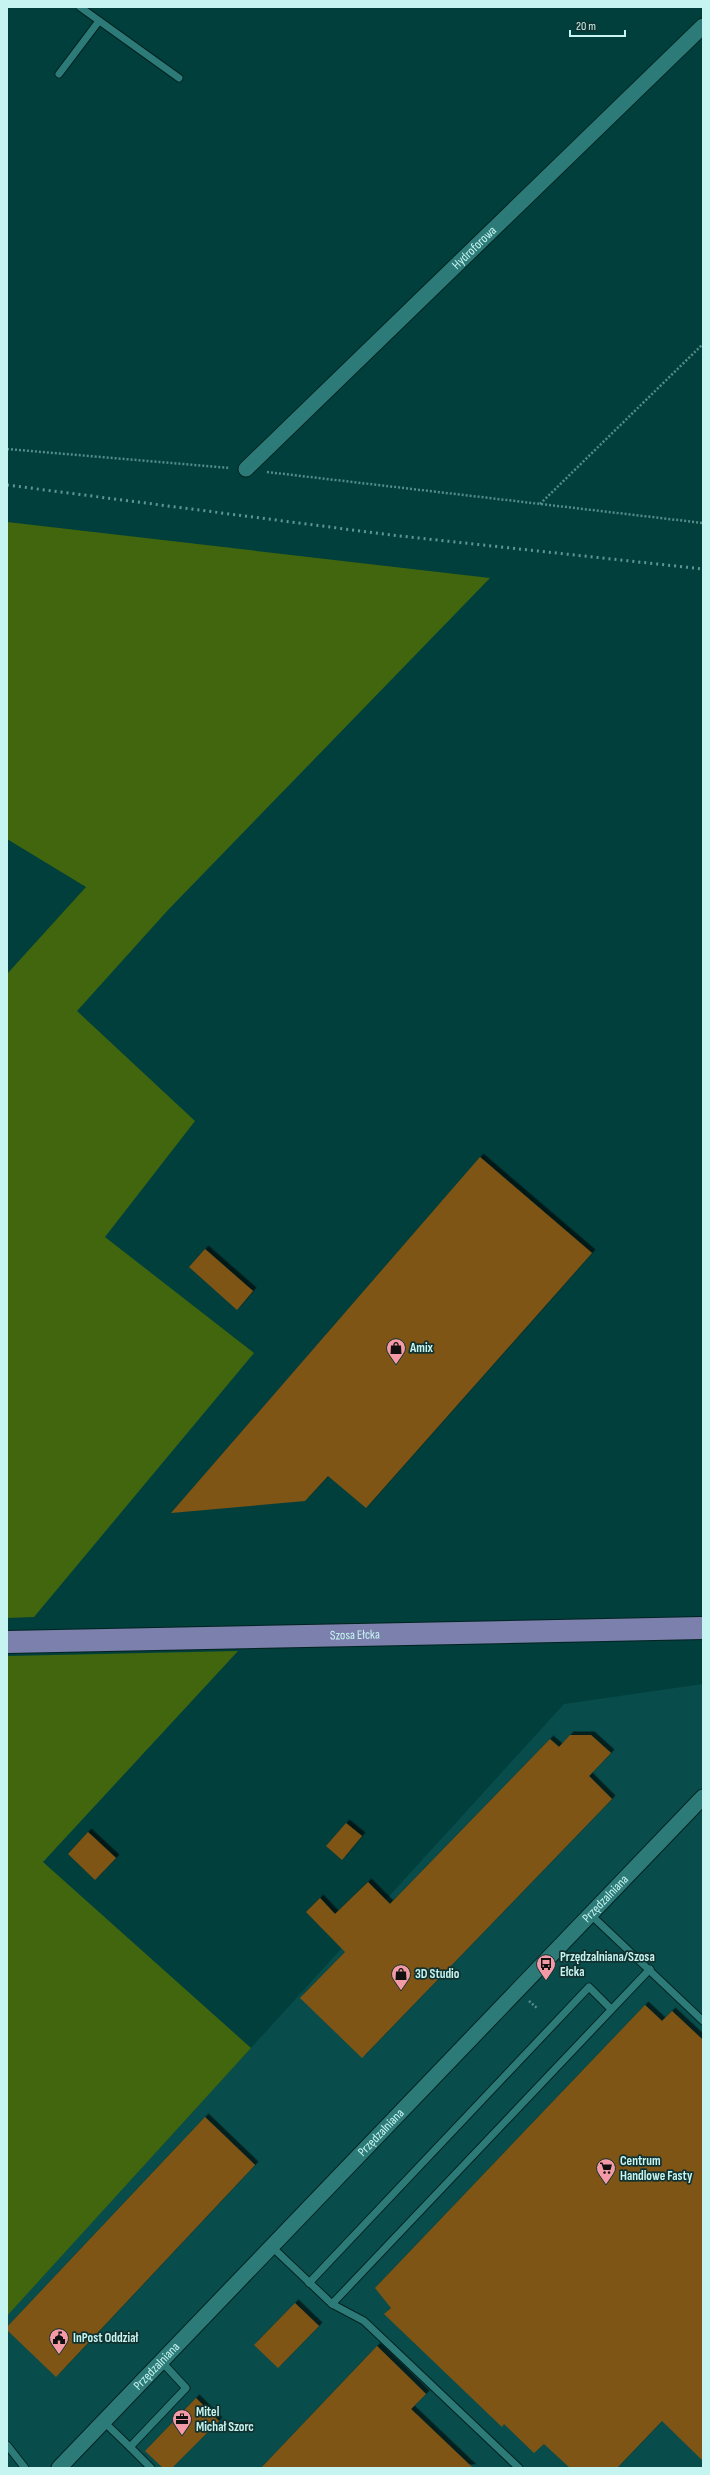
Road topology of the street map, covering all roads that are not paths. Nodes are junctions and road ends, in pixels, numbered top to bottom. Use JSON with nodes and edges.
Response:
{"nodes":[{"id":1,"x":80,"y":7,"type":"edge"},
{"id":2,"x":99,"y":21,"type":"junction"},
{"id":3,"x":703,"y":26,"type":"edge"},
{"id":4,"x":59,"y":74,"type":"dead end"},
{"id":5,"x":179,"y":78,"type":"dead end"},
{"id":6,"x":246,"y":469,"type":"road end"},
{"id":7,"x":703,"y":1628,"type":"edge"},
{"id":8,"x":7,"y":1642,"type":"edge"},
{"id":9,"x":703,"y":1796,"type":"edge"},
{"id":10,"x":591,"y":1915,"type":"junction"},
{"id":11,"x":650,"y":1969,"type":"junction"},
{"id":12,"x":611,"y":2009,"type":"junction"},
{"id":13,"x":703,"y":2021,"type":"edge"},
{"id":14,"x":271,"y":2246,"type":"junction"},
{"id":15,"x":309,"y":2283,"type":"junction"},
{"id":16,"x":332,"y":2304,"type":"junction"},
{"id":17,"x":161,"y":2361,"type":"junction"},
{"id":18,"x":103,"y":2421,"type":"junction"},
{"id":19,"x":7,"y":2445,"type":"edge"},
{"id":20,"x":130,"y":2447,"type":"junction"},
{"id":21,"x":25,"y":2468,"type":"edge"},
{"id":22,"x":59,"y":2468,"type":"edge"},
{"id":23,"x":151,"y":2468,"type":"edge"},
{"id":24,"x":519,"y":2468,"type":"edge"}],
"edges":[{"from":1,"to":2,"type":"lane"},
{"from":2,"to":4,"type":"lane"},
{"from":2,"to":5,"type":"lane"},
{"from":3,"to":6,"type":"street","name":"Hydroforowa"},
{"from":7,"to":8,"type":"main road","name":"Szosa Ełcka"},
{"from":9,"to":10,"type":"street","name":"Przędzalniana"},
{"from":10,"to":11,"type":"lane"},
{"from":10,"to":14,"type":"street","name":"Przędzalniana"},
{"from":11,"to":12,"type":"lane"},
{"from":11,"to":13,"type":"lane"},
{"from":12,"to":15,"type":"lane"},
{"from":12,"to":16,"type":"lane"},
{"from":14,"to":15,"type":"lane"},
{"from":14,"to":17,"type":"street","name":"Przędzalniana"},
{"from":15,"to":16,"type":"lane"},
{"from":16,"to":24,"type":"lane"},
{"from":17,"to":18,"type":"street","name":"Przędzalniana"},
{"from":17,"to":20,"type":"lane"},
{"from":18,"to":20,"type":"lane"},
{"from":18,"to":22,"type":"street","name":"Przędzalniana"},
{"from":19,"to":21,"type":"lane"},
{"from":20,"to":23,"type":"lane"}]}
